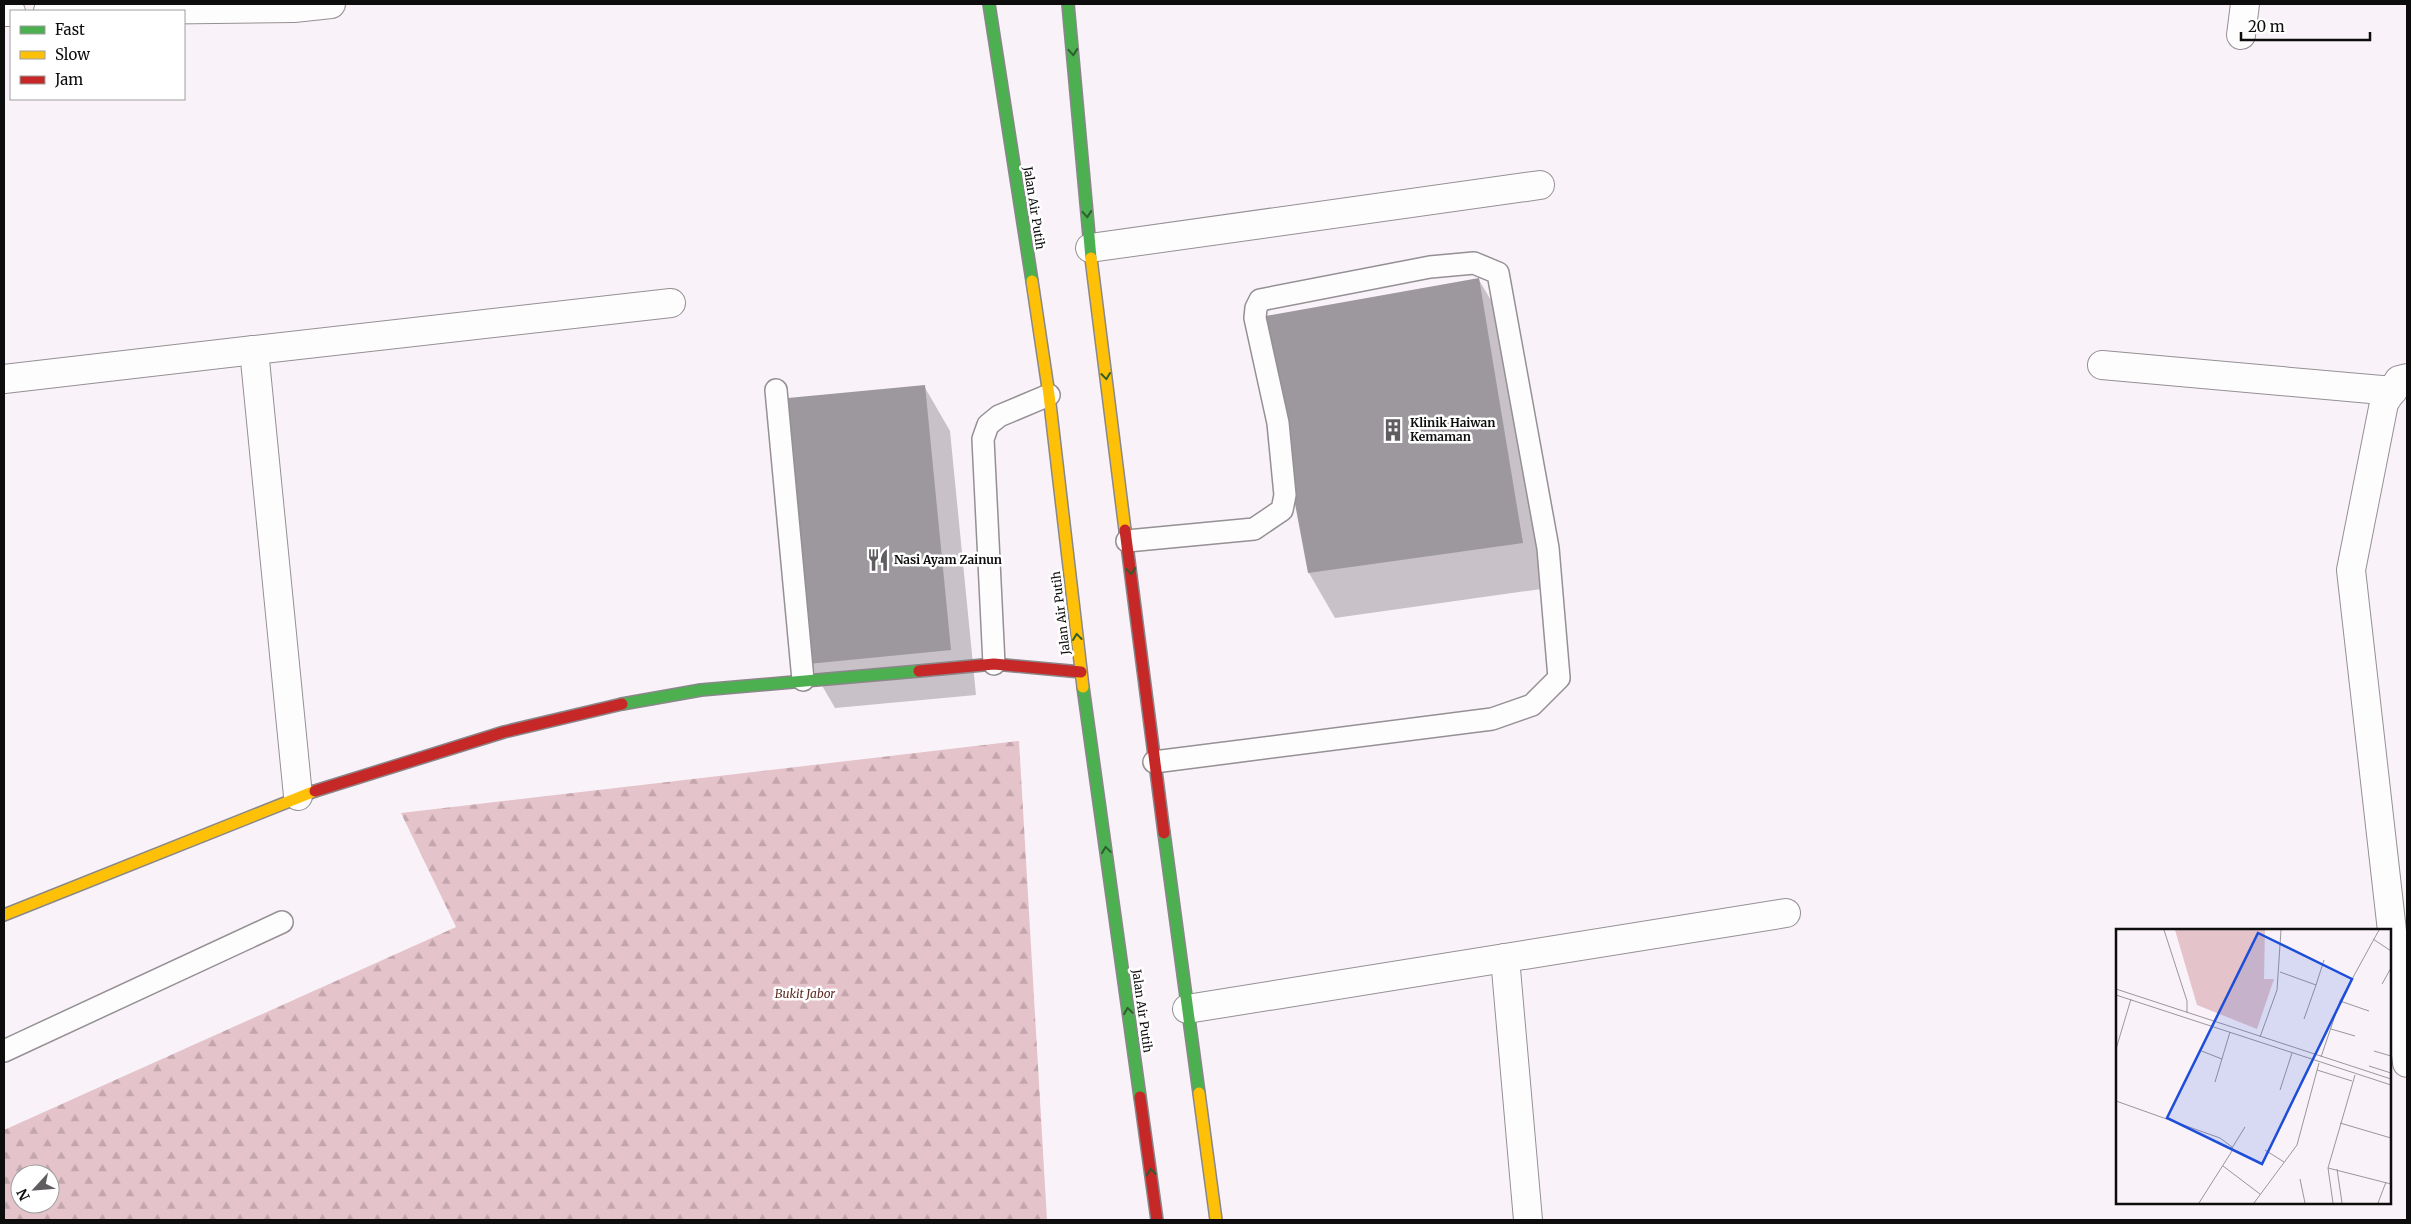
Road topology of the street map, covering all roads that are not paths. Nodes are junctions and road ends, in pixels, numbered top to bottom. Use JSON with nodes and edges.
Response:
{"nodes":[{"id":1,"x":331,"y":4,"type":"edge"},
{"id":2,"x":989,"y":4,"type":"edge"},
{"id":3,"x":1068,"y":4,"type":"edge"},
{"id":4,"x":2245,"y":4,"type":"edge"},
{"id":5,"x":294,"y":6,"type":"edge"},
{"id":6,"x":97,"y":10,"type":"edge"},
{"id":7,"x":2241,"y":34,"type":"dead end"},
{"id":8,"x":1540,"y":185,"type":"dead end"},
{"id":9,"x":1090,"y":248,"type":"junction"},
{"id":10,"x":671,"y":303,"type":"dead end"},
{"id":11,"x":254,"y":350,"type":"junction"},
{"id":12,"x":2102,"y":365,"type":"dead end"},
{"id":13,"x":4,"y":378,"type":"edge"},
{"id":14,"x":2400,"y":384,"type":"edge"},
{"id":15,"x":776,"y":390,"type":"dead end"},
{"id":16,"x":1049,"y":395,"type":"junction"},
{"id":17,"x":1127,"y":542,"type":"junction"},
{"id":18,"x":994,"y":664,"type":"junction"},
{"id":19,"x":1081,"y":672,"type":"junction"},
{"id":20,"x":803,"y":680,"type":"junction"},
{"id":21,"x":1154,"y":762,"type":"junction"},
{"id":22,"x":298,"y":796,"type":"junction"},
{"id":23,"x":1786,"y":913,"type":"dead end"},
{"id":24,"x":4,"y":916,"type":"edge"},
{"id":25,"x":282,"y":922,"type":"dead end"},
{"id":26,"x":1505,"y":958,"type":"junction"},
{"id":27,"x":1187,"y":1009,"type":"junction"},
{"id":28,"x":4,"y":1051,"type":"edge"},
{"id":29,"x":2407,"y":1063,"type":"edge"},
{"id":30,"x":1157,"y":1220,"type":"edge"},
{"id":31,"x":1216,"y":1220,"type":"edge"},
{"id":32,"x":1528,"y":1220,"type":"edge"}],
"edges":[{"from":1,"to":5,"type":"street"},
{"from":2,"to":16,"type":"main road","name":"Jalan Air Putih"},
{"from":3,"to":9,"type":"main road","one_way":true},
{"from":4,"to":7,"type":"street"},
{"from":5,"to":6,"type":"street"},
{"from":8,"to":9,"type":"street"},
{"from":9,"to":17,"type":"main road","one_way":true},
{"from":10,"to":11,"type":"street"},
{"from":11,"to":13,"type":"street"},
{"from":11,"to":22,"type":"street"},
{"from":12,"to":14,"type":"street"},
{"from":14,"to":29,"type":"street"},
{"from":15,"to":20,"type":"lane"},
{"from":16,"to":18,"type":"lane"},
{"from":19,"to":16,"type":"main road","name":"Jalan Air Putih","one_way":true},
{"from":17,"to":21,"type":"main road","one_way":true},
{"from":17,"to":21,"type":"lane"},
{"from":18,"to":19,"type":"main road"},
{"from":18,"to":20,"type":"main road"},
{"from":30,"to":19,"type":"main road","name":"Jalan Air Putih","one_way":true},
{"from":20,"to":22,"type":"main road"},
{"from":21,"to":27,"type":"main road"},
{"from":22,"to":24,"type":"main road"},
{"from":23,"to":26,"type":"street"},
{"from":25,"to":28,"type":"lane"},
{"from":26,"to":27,"type":"street"},
{"from":26,"to":32,"type":"street"},
{"from":27,"to":31,"type":"main road"}]}
